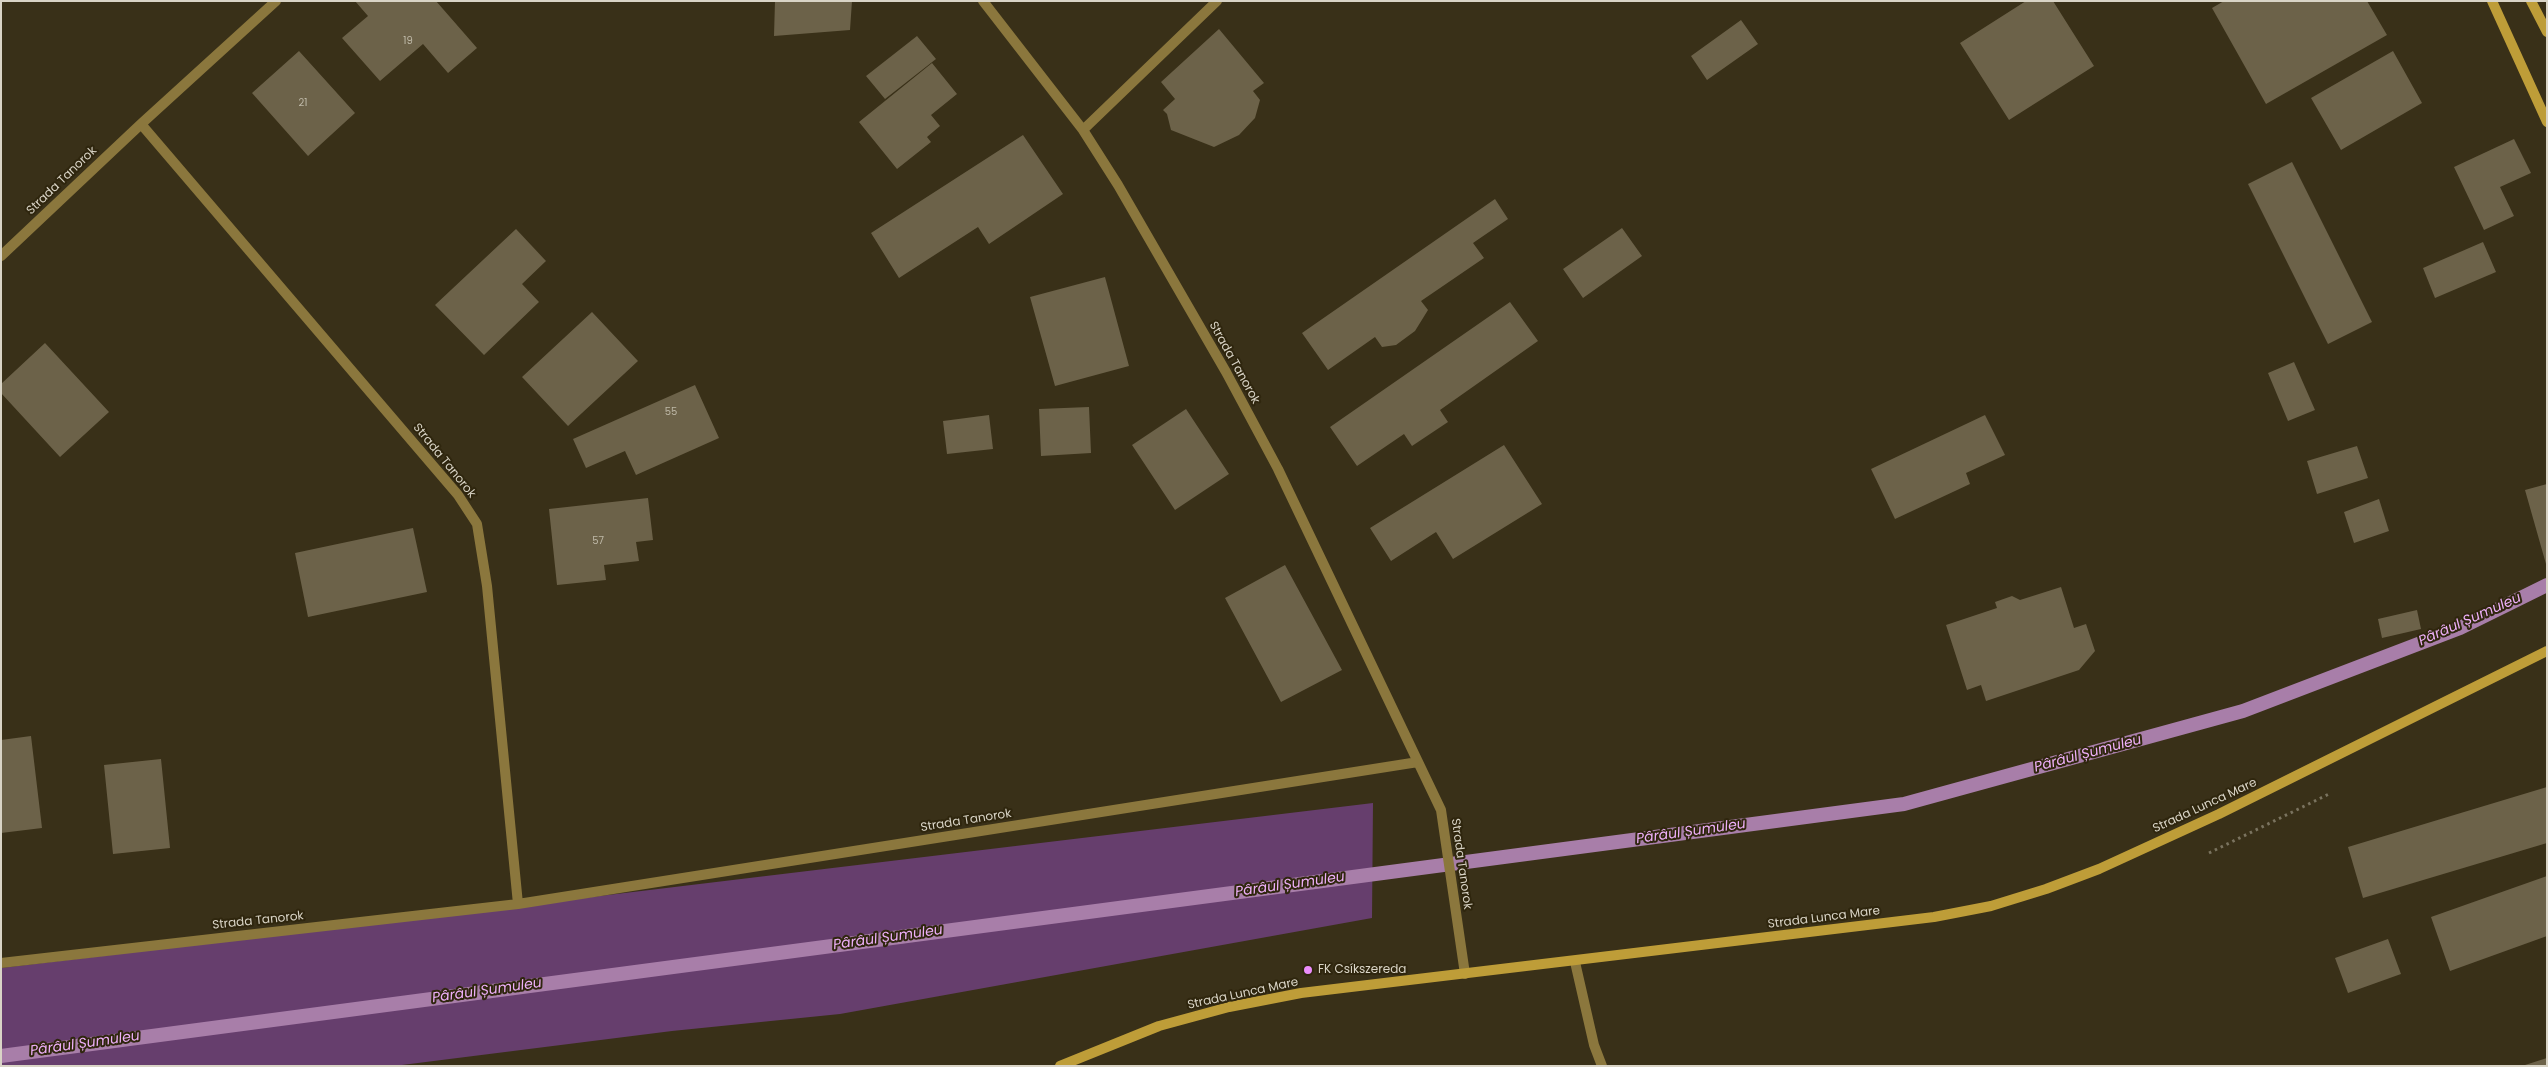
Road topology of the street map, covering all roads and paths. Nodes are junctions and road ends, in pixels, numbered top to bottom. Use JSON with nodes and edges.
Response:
{"nodes":[{"id":1,"x":276,"y":1,"type":"edge"},
{"id":2,"x":983,"y":1,"type":"edge"},
{"id":3,"x":1217,"y":1,"type":"edge"},
{"id":4,"x":2492,"y":1,"type":"edge"},
{"id":5,"x":2531,"y":1,"type":"edge"},
{"id":6,"x":2547,"y":32,"type":"edge"},
{"id":7,"x":2547,"y":122,"type":"edge"},
{"id":8,"x":141,"y":124,"type":"junction"},
{"id":9,"x":1083,"y":130,"type":"junction"},
{"id":10,"x":1,"y":256,"type":"edge"},
{"id":11,"x":2547,"y":650,"type":"edge"},
{"id":12,"x":1418,"y":762,"type":"junction"},
{"id":13,"x":518,"y":904,"type":"junction"},
{"id":14,"x":1575,"y":962,"type":"junction"},
{"id":15,"x":1,"y":963,"type":"edge"},
{"id":16,"x":1465,"y":974,"type":"junction"},
{"id":17,"x":1060,"y":1066,"type":"edge"},
{"id":18,"x":1602,"y":1066,"type":"edge"}],
"edges":[{"from":1,"to":8,"type":"street","name":"Strada Tanorok"},
{"from":2,"to":9,"type":"street","name":"Strada Tanorok"},
{"from":3,"to":9,"type":"street"},
{"from":4,"to":7,"type":"main road"},
{"from":5,"to":6,"type":"main road"},
{"from":8,"to":10,"type":"street","name":"Strada Tanorok"},
{"from":8,"to":13,"type":"street","name":"Strada Tanorok"},
{"from":9,"to":12,"type":"street","name":"Strada Tanorok"},
{"from":11,"to":14,"type":"main road","name":"Strada Lunca Mare"},
{"from":12,"to":13,"type":"street","name":"Strada Tanorok"},
{"from":12,"to":16,"type":"street","name":"Strada Tanorok"},
{"from":13,"to":15,"type":"street","name":"Strada Tanorok"},
{"from":14,"to":16,"type":"main road","name":"Strada Lunca Mare"},
{"from":14,"to":18,"type":"street"},
{"from":16,"to":17,"type":"main road","name":"Strada Lunca Mare"}]}
